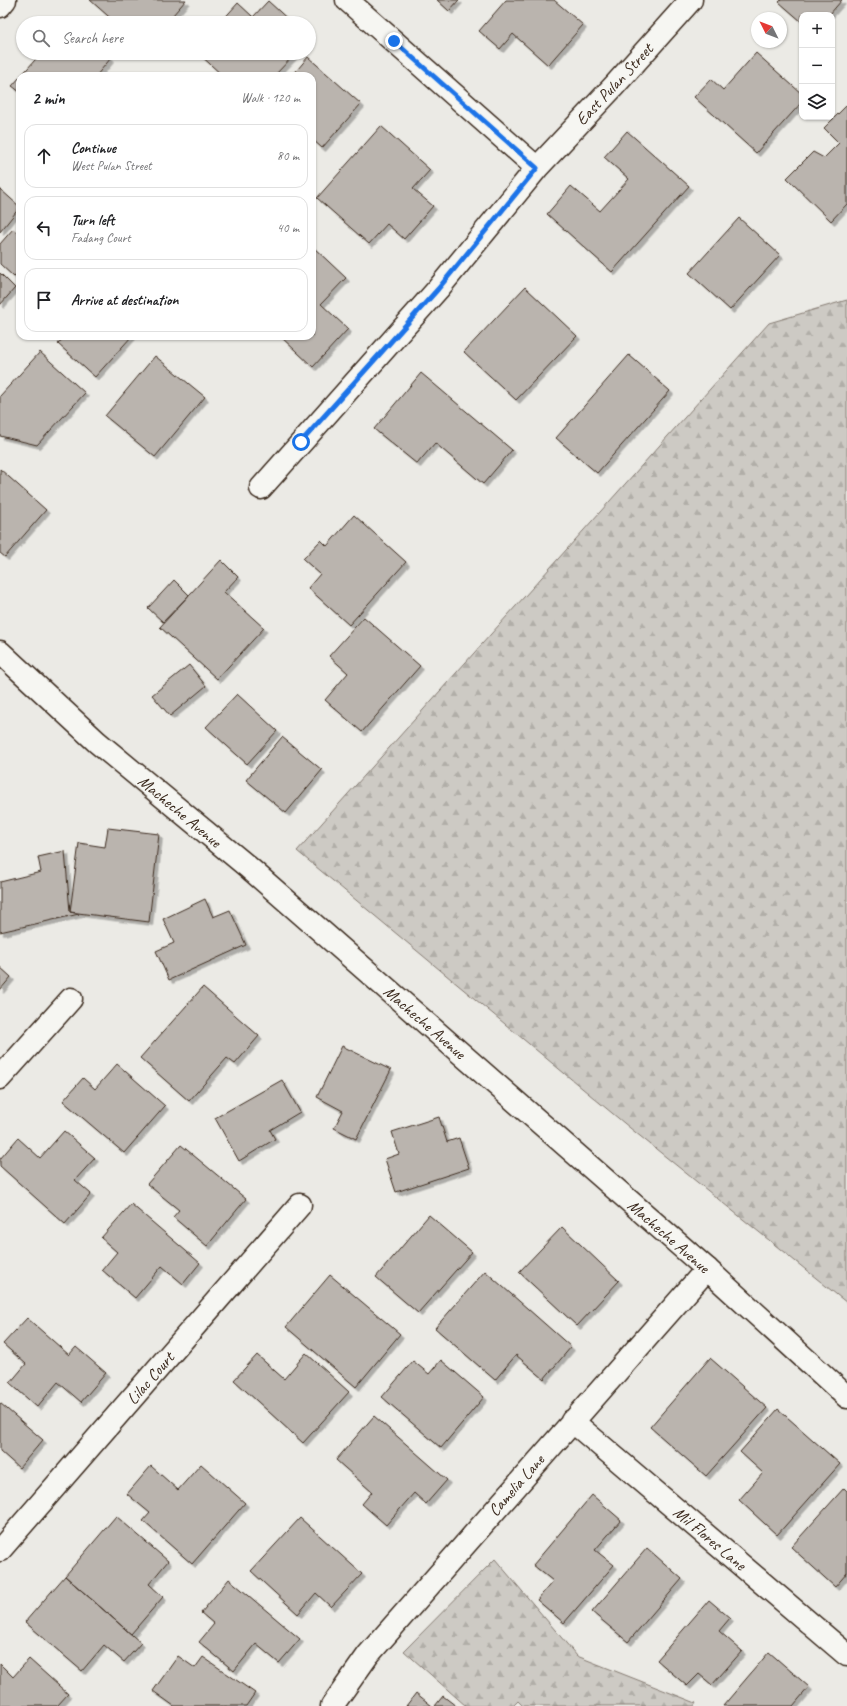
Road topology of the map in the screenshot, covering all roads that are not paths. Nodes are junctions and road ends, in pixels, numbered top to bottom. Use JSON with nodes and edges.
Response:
{"nodes":[{"id":1,"x":5,"y":0,"type":"edge"},
{"id":2,"x":348,"y":0,"type":"edge"},
{"id":3,"x":691,"y":0,"type":"edge"},
{"id":4,"x":0,"y":6,"type":"edge"},
{"id":5,"x":537,"y":168,"type":"junction"},
{"id":6,"x":261,"y":488,"type":"dead end"},
{"id":7,"x":0,"y":652,"type":"edge"},
{"id":8,"x":71,"y":999,"type":"dead end"},
{"id":9,"x":0,"y":1078,"type":"edge"},
{"id":10,"x":300,"y":1205,"type":"dead end"},
{"id":11,"x":707,"y":1269,"type":"junction"},
{"id":12,"x":847,"y":1397,"type":"edge"},
{"id":13,"x":572,"y":1421,"type":"junction"},
{"id":14,"x":0,"y":1550,"type":"edge"},
{"id":15,"x":847,"y":1655,"type":"edge"},
{"id":16,"x":332,"y":1706,"type":"edge"}],
"edges":[{"from":1,"to":4,"type":"street"},
{"from":2,"to":5,"type":"street"},
{"from":3,"to":5,"type":"street","name":"East Pulan Street"},
{"from":5,"to":6,"type":"street","name":"East Pulan Street"},
{"from":7,"to":11,"type":"street","name":"Macheche Avenue"},
{"from":8,"to":9,"type":"street"},
{"from":10,"to":14,"type":"street","name":"Lilac Court"},
{"from":11,"to":12,"type":"street","name":"Macheche Avenue"},
{"from":11,"to":13,"type":"street","name":"Camelia Lane"},
{"from":13,"to":15,"type":"street","name":"Mil Flores Lane"},
{"from":13,"to":16,"type":"street","name":"Camelia Lane"}]}
